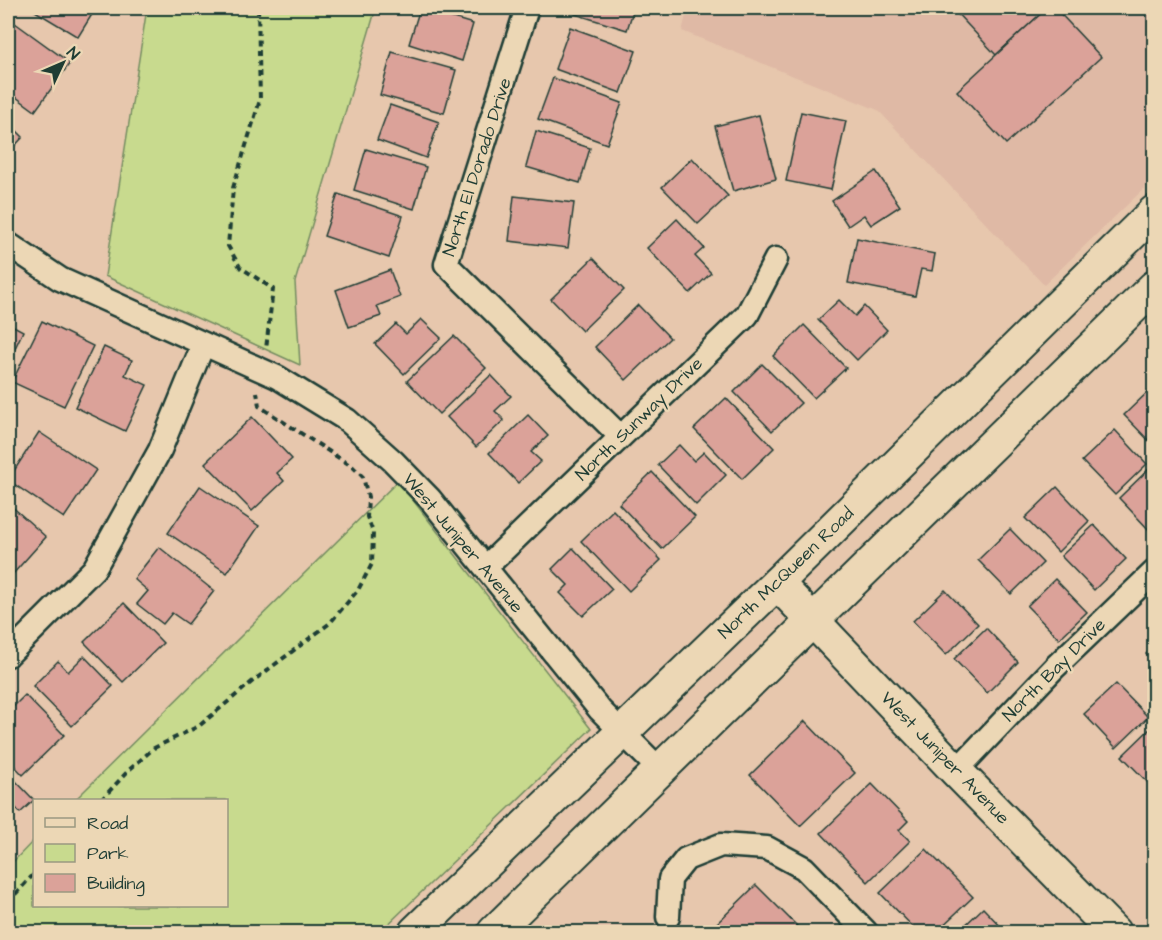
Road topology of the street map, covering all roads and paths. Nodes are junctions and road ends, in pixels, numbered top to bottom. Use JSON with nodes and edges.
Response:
{"nodes":[{"id":1,"x":258,"y":8,"type":"edge"},
{"id":2,"x":527,"y":8,"type":"edge"},
{"id":3,"x":1155,"y":212,"type":"edge"},
{"id":4,"x":8,"y":244,"type":"edge"},
{"id":5,"x":776,"y":259,"type":"dead end"},
{"id":6,"x":1155,"y":287,"type":"edge"},
{"id":7,"x":204,"y":345,"type":"junction"},
{"id":8,"x":264,"y":371,"type":"junction"},
{"id":9,"x":620,"y":436,"type":"junction"},
{"id":10,"x":486,"y":567,"type":"junction"},
{"id":11,"x":1155,"y":572,"type":"edge"},
{"id":12,"x":777,"y":583,"type":"junction"},
{"id":13,"x":813,"y":621,"type":"junction"},
{"id":14,"x":8,"y":655,"type":"edge"},
{"id":15,"x":623,"y":731,"type":"junction"},
{"id":16,"x":660,"y":770,"type":"junction"},
{"id":17,"x":956,"y":771,"type":"junction"},
{"id":18,"x":103,"y":799,"type":"edge"},
{"id":19,"x":33,"y":875,"type":"edge"},
{"id":20,"x":8,"y":902,"type":"edge"},
{"id":21,"x":668,"y":916,"type":"dead end"},
{"id":22,"x":415,"y":933,"type":"edge"},
{"id":23,"x":494,"y":933,"type":"edge"},
{"id":24,"x":866,"y":933,"type":"edge"},
{"id":25,"x":1114,"y":933,"type":"edge"}],
"edges":[{"from":1,"to":8,"type":"path"},
{"from":2,"to":9,"type":"street","name":"North El Dorado Drive"},
{"from":3,"to":12,"type":"main road","name":"North McQueen Road"},
{"from":4,"to":7,"type":"street","name":"West Juniper Avenue"},
{"from":5,"to":9,"type":"street","name":"North Sunway Drive"},
{"from":6,"to":13,"type":"main road"},
{"from":7,"to":8,"type":"street","name":"West Juniper Avenue"},
{"from":7,"to":14,"type":"street"},
{"from":8,"to":10,"type":"street","name":"West Juniper Avenue"},
{"from":8,"to":18,"type":"path"},
{"from":9,"to":10,"type":"street","name":"North Sunway Drive"},
{"from":10,"to":15,"type":"street","name":"West Juniper Avenue"},
{"from":11,"to":17,"type":"street","name":"North Bay Drive"},
{"from":12,"to":13,"type":"main road","name":"West Juniper Avenue"},
{"from":12,"to":15,"type":"main road","name":"North McQueen Road"},
{"from":13,"to":16,"type":"main road"},
{"from":13,"to":17,"type":"main road","name":"West Juniper Avenue"},
{"from":15,"to":16,"type":"street","name":"West Juniper Avenue"},
{"from":15,"to":22,"type":"main road","name":"North McQueen Road"},
{"from":16,"to":23,"type":"main road"},
{"from":17,"to":25,"type":"main road","name":"West Juniper Avenue"},
{"from":19,"to":20,"type":"path"},
{"from":21,"to":24,"type":"street"}]}
